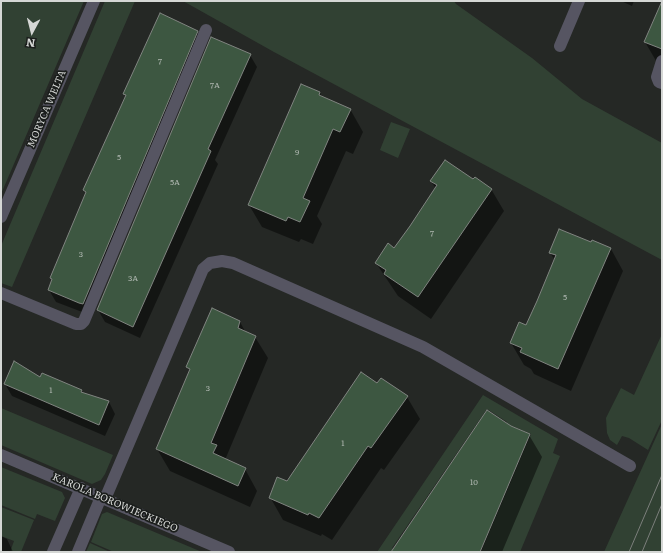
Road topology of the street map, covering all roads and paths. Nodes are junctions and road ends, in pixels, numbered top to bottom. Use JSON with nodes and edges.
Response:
{"nodes":[{"id":1,"x":94,"y":1,"type":"edge"},
{"id":2,"x":579,"y":1,"type":"edge"},
{"id":3,"x":206,"y":30,"type":"dead end"},
{"id":4,"x":560,"y":46,"type":"dead end"},
{"id":5,"x":662,"y":61,"type":"edge"},
{"id":6,"x":662,"y":83,"type":"edge"},
{"id":7,"x":1,"y":217,"type":"edge"},
{"id":8,"x":1,"y":294,"type":"edge"},
{"id":9,"x":1,"y":455,"type":"edge"},
{"id":10,"x":630,"y":466,"type":"dead end"},
{"id":11,"x":81,"y":488,"type":"junction"},
{"id":12,"x":103,"y":498,"type":"junction"},
{"id":13,"x":53,"y":552,"type":"edge"},
{"id":14,"x":78,"y":552,"type":"edge"},
{"id":15,"x":229,"y":552,"type":"edge"}],
"edges":[{"from":1,"to":7,"type":"street","name":"MORYCA WELTA"},
{"from":2,"to":4,"type":"street"},
{"from":3,"to":8,"type":"street"},
{"from":5,"to":6,"type":"street"},
{"from":9,"to":11,"type":"street","name":"KAROLA BOROWIECKIEGO"},
{"from":10,"to":12,"type":"street"},
{"from":11,"to":12,"type":"street","name":"KAROLA BOROWIECKIEGO"},
{"from":11,"to":13,"type":"street"},
{"from":12,"to":14,"type":"street"},
{"from":12,"to":15,"type":"street","name":"KAROLA BOROWIECKIEGO"}]}
